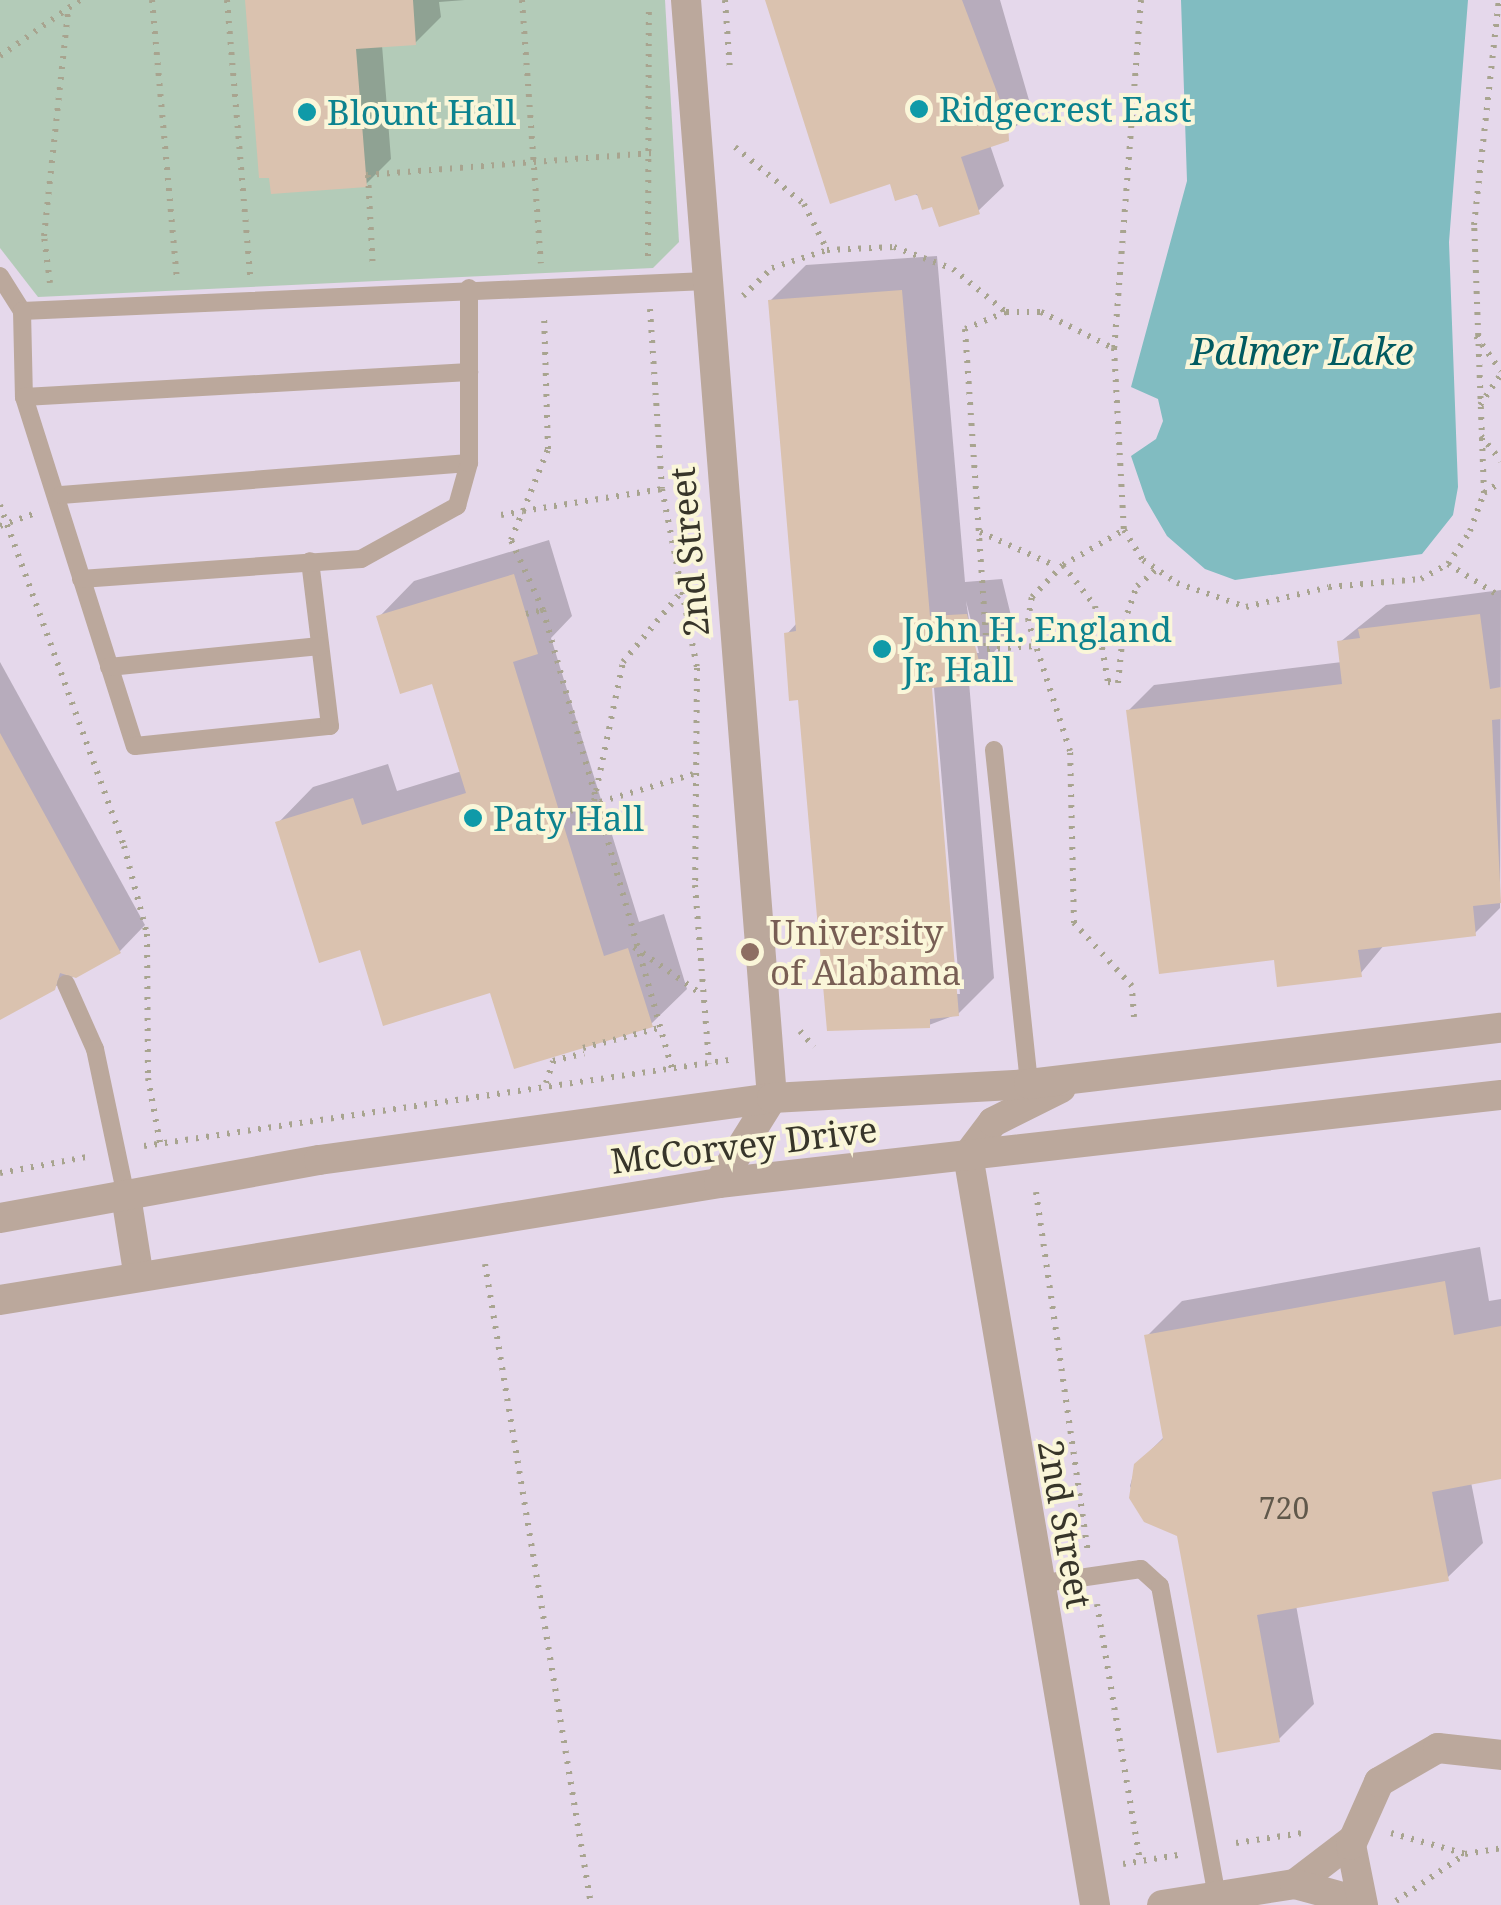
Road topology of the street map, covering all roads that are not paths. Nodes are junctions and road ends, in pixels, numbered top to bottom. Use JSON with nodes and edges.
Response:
{"nodes":[{"id":1,"x":686,"y":0,"type":"edge"},
{"id":2,"x":0,"y":276,"type":"edge"},
{"id":3,"x":706,"y":281,"type":"junction"},
{"id":4,"x":469,"y":288,"type":"junction"},
{"id":5,"x":22,"y":311,"type":"junction"},
{"id":6,"x":469,"y":372,"type":"junction"},
{"id":7,"x":24,"y":396,"type":"junction"},
{"id":8,"x":469,"y":463,"type":"junction"},
{"id":9,"x":61,"y":496,"type":"junction"},
{"id":10,"x":310,"y":561,"type":"junction"},
{"id":11,"x":81,"y":578,"type":"junction"},
{"id":12,"x":320,"y":646,"type":"junction"},
{"id":13,"x":108,"y":667,"type":"junction"},
{"id":14,"x":994,"y":750,"type":"dead end"},
{"id":15,"x":66,"y":984,"type":"dead end"},
{"id":16,"x":1501,"y":1028,"type":"edge"},
{"id":17,"x":1080,"y":1078,"type":"junction"},
{"id":18,"x":1029,"y":1084,"type":"junction"},
{"id":19,"x":1501,"y":1095,"type":"edge"},
{"id":20,"x":772,"y":1098,"type":"junction"},
{"id":21,"x":968,"y":1155,"type":"junction"},
{"id":22,"x":718,"y":1184,"type":"junction"},
{"id":23,"x":126,"y":1196,"type":"junction"},
{"id":24,"x":0,"y":1218,"type":"edge"},
{"id":25,"x":138,"y":1272,"type":"junction"},
{"id":26,"x":0,"y":1300,"type":"edge"},
{"id":27,"x":1038,"y":1584,"type":"junction"},
{"id":28,"x":1501,"y":1755,"type":"edge"},
{"id":29,"x":1354,"y":1831,"type":"junction"},
{"id":30,"x":1295,"y":1884,"type":"junction"},
{"id":31,"x":1217,"y":1898,"type":"junction"},
{"id":32,"x":1371,"y":1904,"type":"edge"},
{"id":33,"x":1094,"y":1905,"type":"edge"},
{"id":34,"x":1162,"y":1905,"type":"edge"}],
"edges":[{"from":1,"to":3,"type":"street","name":"2nd Street"},
{"from":2,"to":5,"type":"lane"},
{"from":3,"to":4,"type":"lane"},
{"from":3,"to":20,"type":"street","name":"2nd Street"},
{"from":4,"to":5,"type":"lane"},
{"from":4,"to":6,"type":"lane"},
{"from":5,"to":7,"type":"lane"},
{"from":6,"to":7,"type":"lane"},
{"from":6,"to":8,"type":"lane"},
{"from":7,"to":9,"type":"lane"},
{"from":8,"to":9,"type":"lane"},
{"from":8,"to":10,"type":"lane"},
{"from":9,"to":11,"type":"lane"},
{"from":10,"to":11,"type":"lane"},
{"from":10,"to":12,"type":"lane"},
{"from":11,"to":13,"type":"lane"},
{"from":12,"to":13,"type":"lane"},
{"from":12,"to":13,"type":"lane"},
{"from":14,"to":18,"type":"lane"},
{"from":15,"to":23,"type":"lane"},
{"from":16,"to":17,"type":"street","name":"McCorvey Drive"},
{"from":17,"to":18,"type":"street","name":"McCorvey Drive"},
{"from":17,"to":21,"type":"street"},
{"from":18,"to":20,"type":"street","name":"McCorvey Drive"},
{"from":19,"to":21,"type":"street","name":"McCorvey Drive"},
{"from":20,"to":22,"type":"street"},
{"from":20,"to":23,"type":"street","name":"McCorvey Drive"},
{"from":21,"to":22,"type":"street","name":"McCorvey Drive"},
{"from":21,"to":27,"type":"street","name":"2nd Street"},
{"from":22,"to":25,"type":"street","name":"McCorvey Drive"},
{"from":23,"to":24,"type":"street","name":"McCorvey Drive"},
{"from":23,"to":25,"type":"street"},
{"from":25,"to":26,"type":"street","name":"McCorvey Drive"},
{"from":27,"to":31,"type":"lane"},
{"from":27,"to":33,"type":"street","name":"2nd Street"},
{"from":28,"to":29,"type":"street"},
{"from":29,"to":30,"type":"street"},
{"from":29,"to":32,"type":"street"},
{"from":30,"to":31,"type":"street"},
{"from":30,"to":32,"type":"street"},
{"from":31,"to":34,"type":"street"}]}
